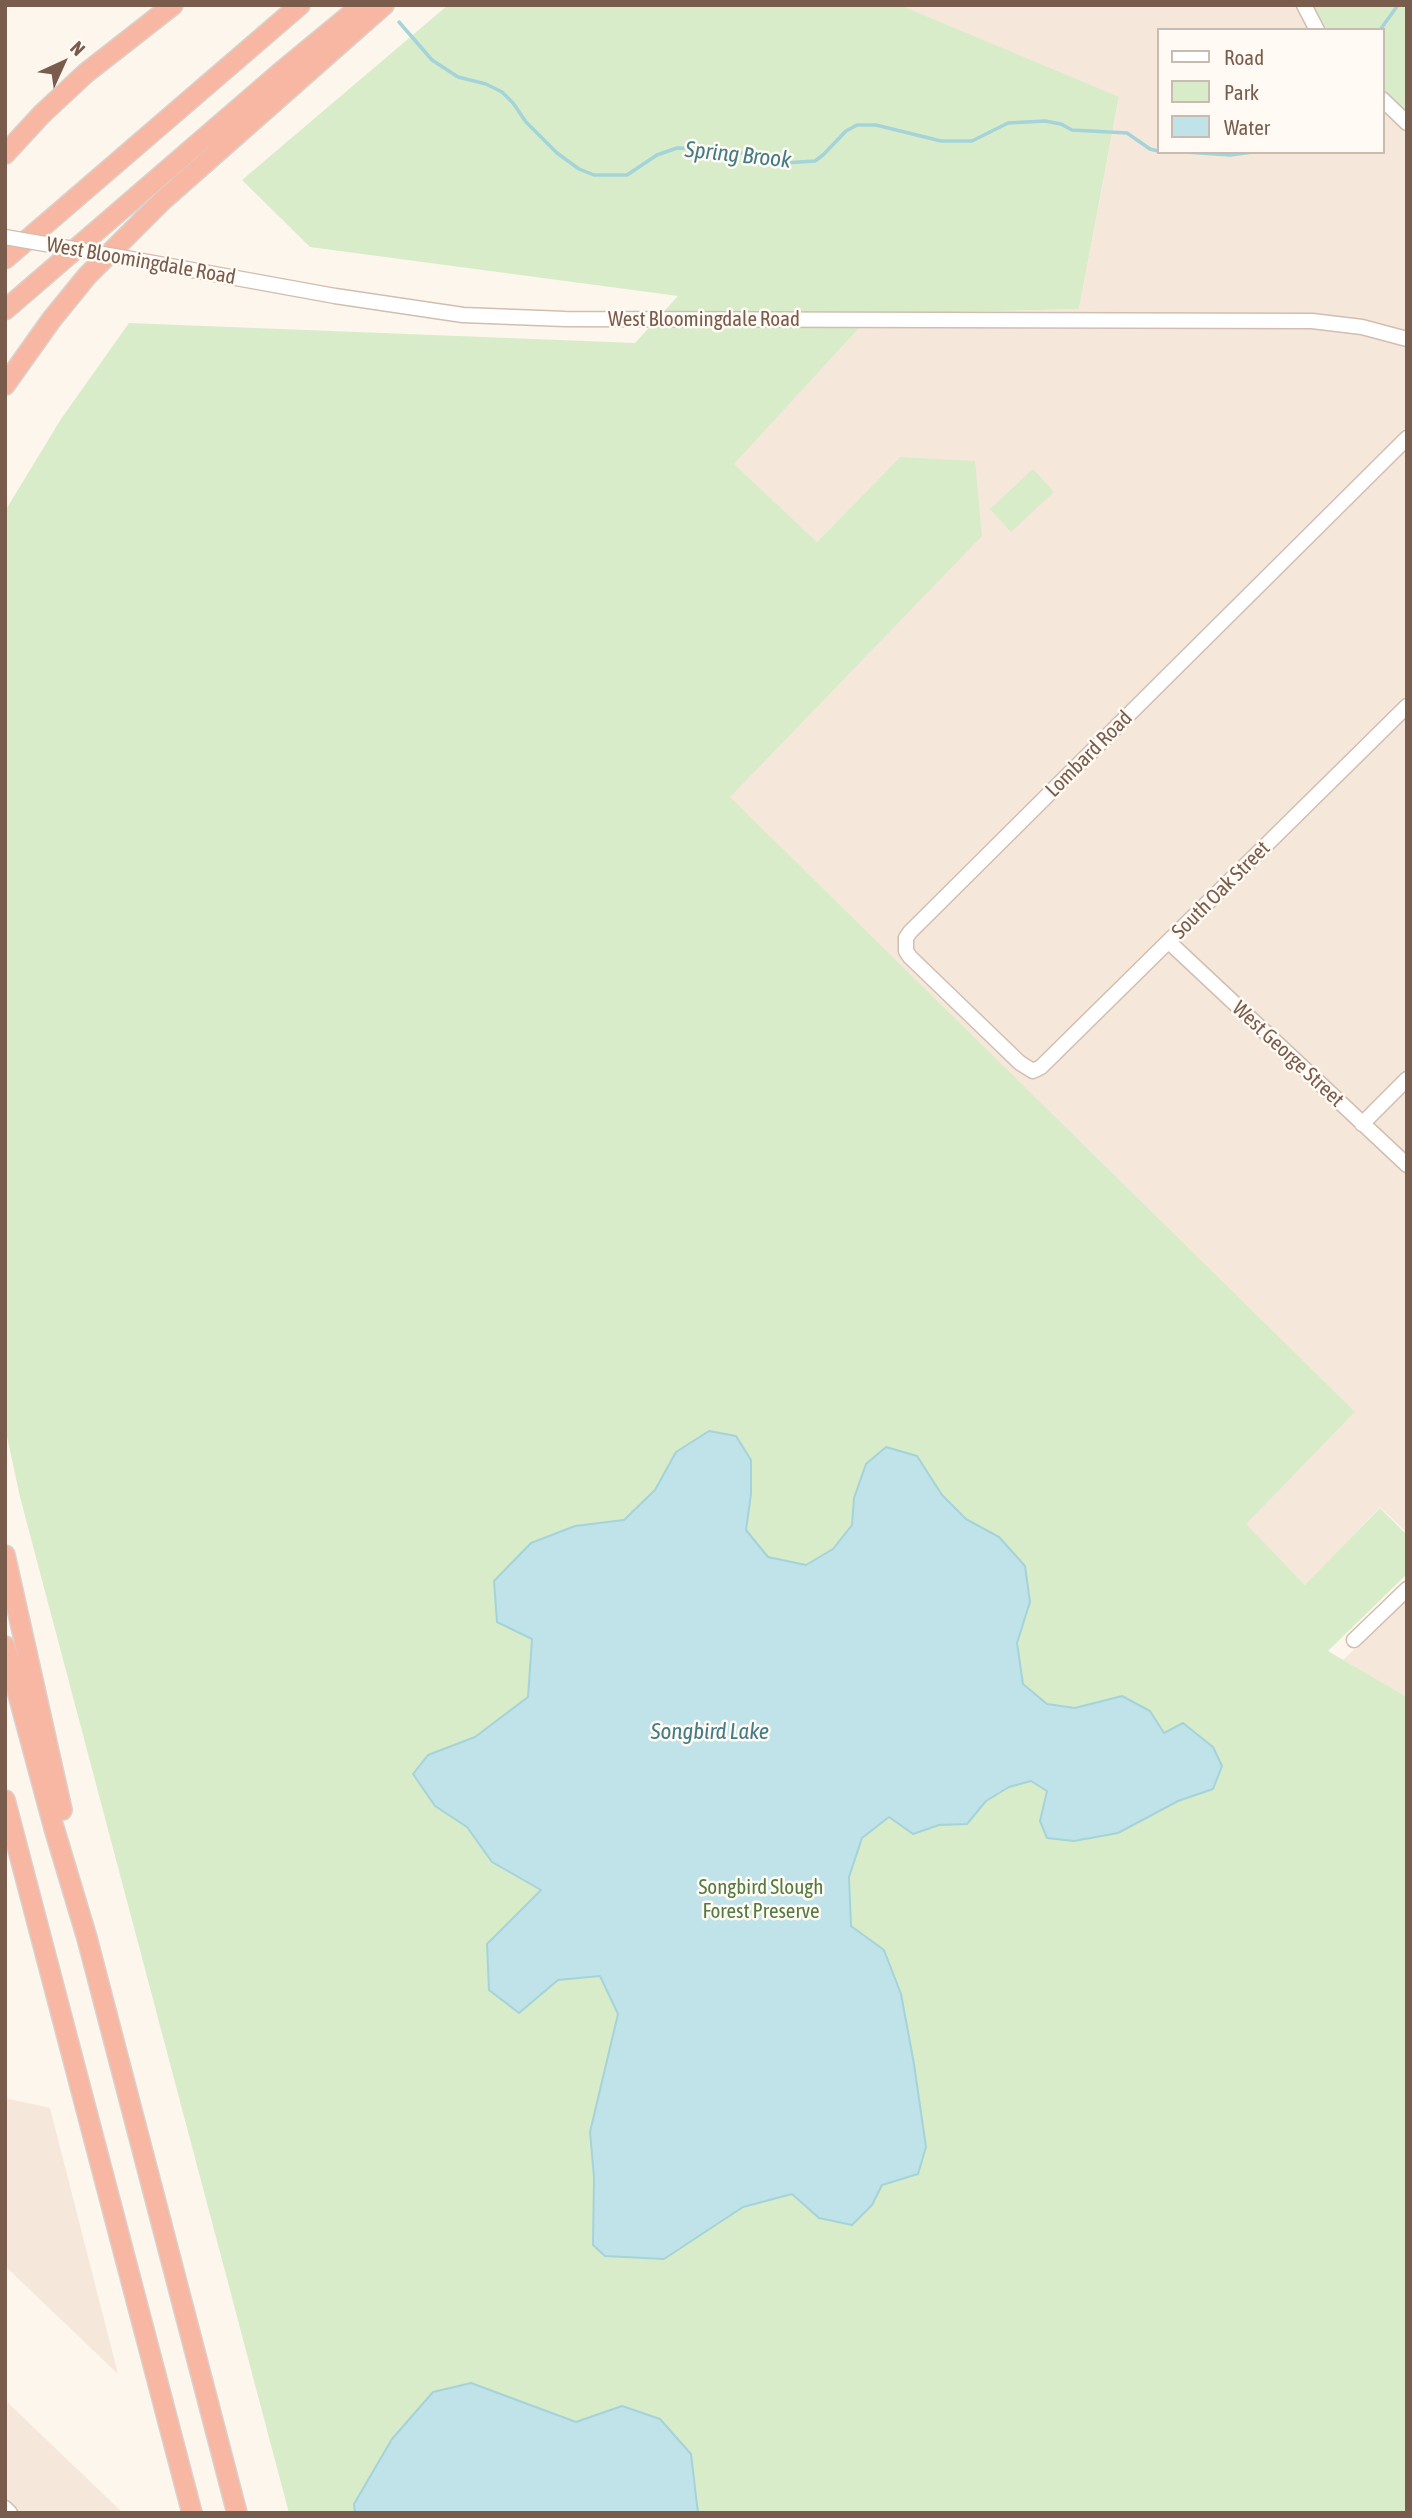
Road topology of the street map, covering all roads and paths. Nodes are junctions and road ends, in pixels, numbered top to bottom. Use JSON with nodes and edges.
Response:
{"nodes":[{"id":1,"x":173,"y":5,"type":"edge"},
{"id":2,"x":300,"y":5,"type":"edge"},
{"id":3,"x":362,"y":5,"type":"edge"},
{"id":4,"x":384,"y":5,"type":"edge"},
{"id":5,"x":1304,"y":5,"type":"edge"},
{"id":6,"x":1316,"y":28,"type":"edge"},
{"id":7,"x":1384,"y":101,"type":"edge"},
{"id":8,"x":1407,"y":123,"type":"edge"},
{"id":9,"x":5,"y":154,"type":"edge"},
{"id":10,"x":5,"y":237,"type":"edge"},
{"id":11,"x":5,"y":259,"type":"edge"},
{"id":12,"x":5,"y":310,"type":"edge"},
{"id":13,"x":1407,"y":339,"type":"edge"},
{"id":14,"x":5,"y":385,"type":"edge"},
{"id":15,"x":1407,"y":438,"type":"edge"},
{"id":16,"x":1407,"y":706,"type":"edge"},
{"id":17,"x":1169,"y":942,"type":"junction"},
{"id":18,"x":1033,"y":1070,"type":"joint"},
{"id":19,"x":1407,"y":1079,"type":"edge"},
{"id":20,"x":1362,"y":1124,"type":"junction"},
{"id":21,"x":1407,"y":1165,"type":"edge"},
{"id":22,"x":5,"y":1555,"type":"edge"},
{"id":23,"x":1407,"y":1589,"type":"edge"},
{"id":24,"x":1354,"y":1640,"type":"dead end"},
{"id":25,"x":5,"y":1646,"type":"edge"},
{"id":26,"x":5,"y":1800,"type":"edge"},
{"id":27,"x":88,"y":1938,"type":"junction"},
{"id":28,"x":5,"y":2508,"type":"edge"},
{"id":29,"x":10,"y":2513,"type":"edge"},
{"id":30,"x":192,"y":2513,"type":"edge"},
{"id":31,"x":237,"y":2513,"type":"edge"}],
"edges":[{"from":1,"to":9,"type":"highway"},
{"from":2,"to":11,"type":"highway"},
{"from":3,"to":12,"type":"highway"},
{"from":4,"to":14,"type":"highway"},
{"from":5,"to":6,"type":"street"},
{"from":7,"to":8,"type":"street"},
{"from":10,"to":13,"type":"street","name":"West Bloomingdale Road","bridge":true},
{"from":15,"to":18,"type":"street","name":"Lombard Road"},
{"from":16,"to":17,"type":"street","name":"South Oak Street"},
{"from":17,"to":18,"type":"street","name":"South Oak Street"},
{"from":17,"to":20,"type":"street","name":"West George Street"},
{"from":19,"to":20,"type":"street"},
{"from":20,"to":21,"type":"street","name":"West George Street"},
{"from":22,"to":27,"type":"highway"},
{"from":23,"to":24,"type":"street"},
{"from":25,"to":27,"type":"highway"},
{"from":26,"to":30,"type":"highway"},
{"from":27,"to":31,"type":"highway"},
{"from":28,"to":29,"type":"street"}]}
